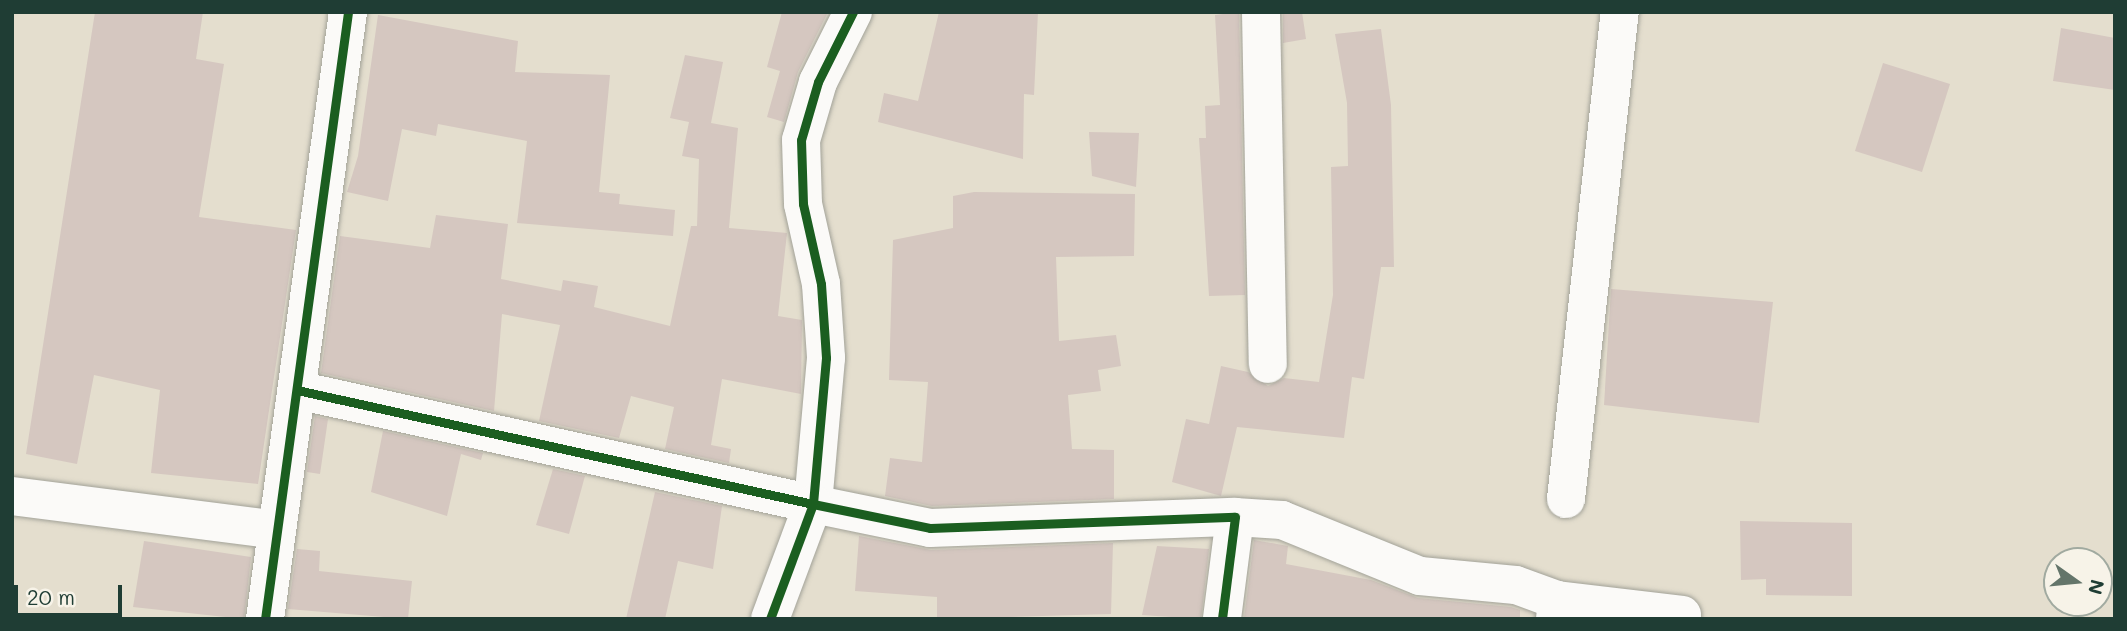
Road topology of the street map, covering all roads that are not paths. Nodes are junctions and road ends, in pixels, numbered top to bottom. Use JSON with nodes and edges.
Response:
{"nodes":[{"id":1,"x":348,"y":12,"type":"edge"},
{"id":2,"x":853,"y":12,"type":"edge"},
{"id":3,"x":1261,"y":12,"type":"edge"},
{"id":4,"x":1620,"y":12,"type":"edge"},
{"id":5,"x":1268,"y":364,"type":"dead end"},
{"id":6,"x":297,"y":390,"type":"junction"},
{"id":7,"x":12,"y":496,"type":"edge"},
{"id":8,"x":1566,"y":499,"type":"dead end"},
{"id":9,"x":813,"y":504,"type":"junction"},
{"id":10,"x":1235,"y":517,"type":"junction"},
{"id":11,"x":276,"y":530,"type":"junction"},
{"id":12,"x":1556,"y":610,"type":"edge"},
{"id":13,"x":1682,"y":615,"type":"dead end"},
{"id":14,"x":265,"y":619,"type":"edge"},
{"id":15,"x":770,"y":619,"type":"edge"},
{"id":16,"x":1222,"y":619,"type":"edge"}],
"edges":[{"from":1,"to":6,"type":"street"},
{"from":2,"to":9,"type":"street"},
{"from":3,"to":5,"type":"street"},
{"from":4,"to":8,"type":"street"},
{"from":6,"to":9,"type":"street"},
{"from":6,"to":11,"type":"street"},
{"from":7,"to":11,"type":"street"},
{"from":9,"to":10,"type":"street"},
{"from":9,"to":15,"type":"street"},
{"from":10,"to":12,"type":"street"},
{"from":10,"to":16,"type":"street"},
{"from":11,"to":14,"type":"street"},
{"from":12,"to":13,"type":"street"}]}
